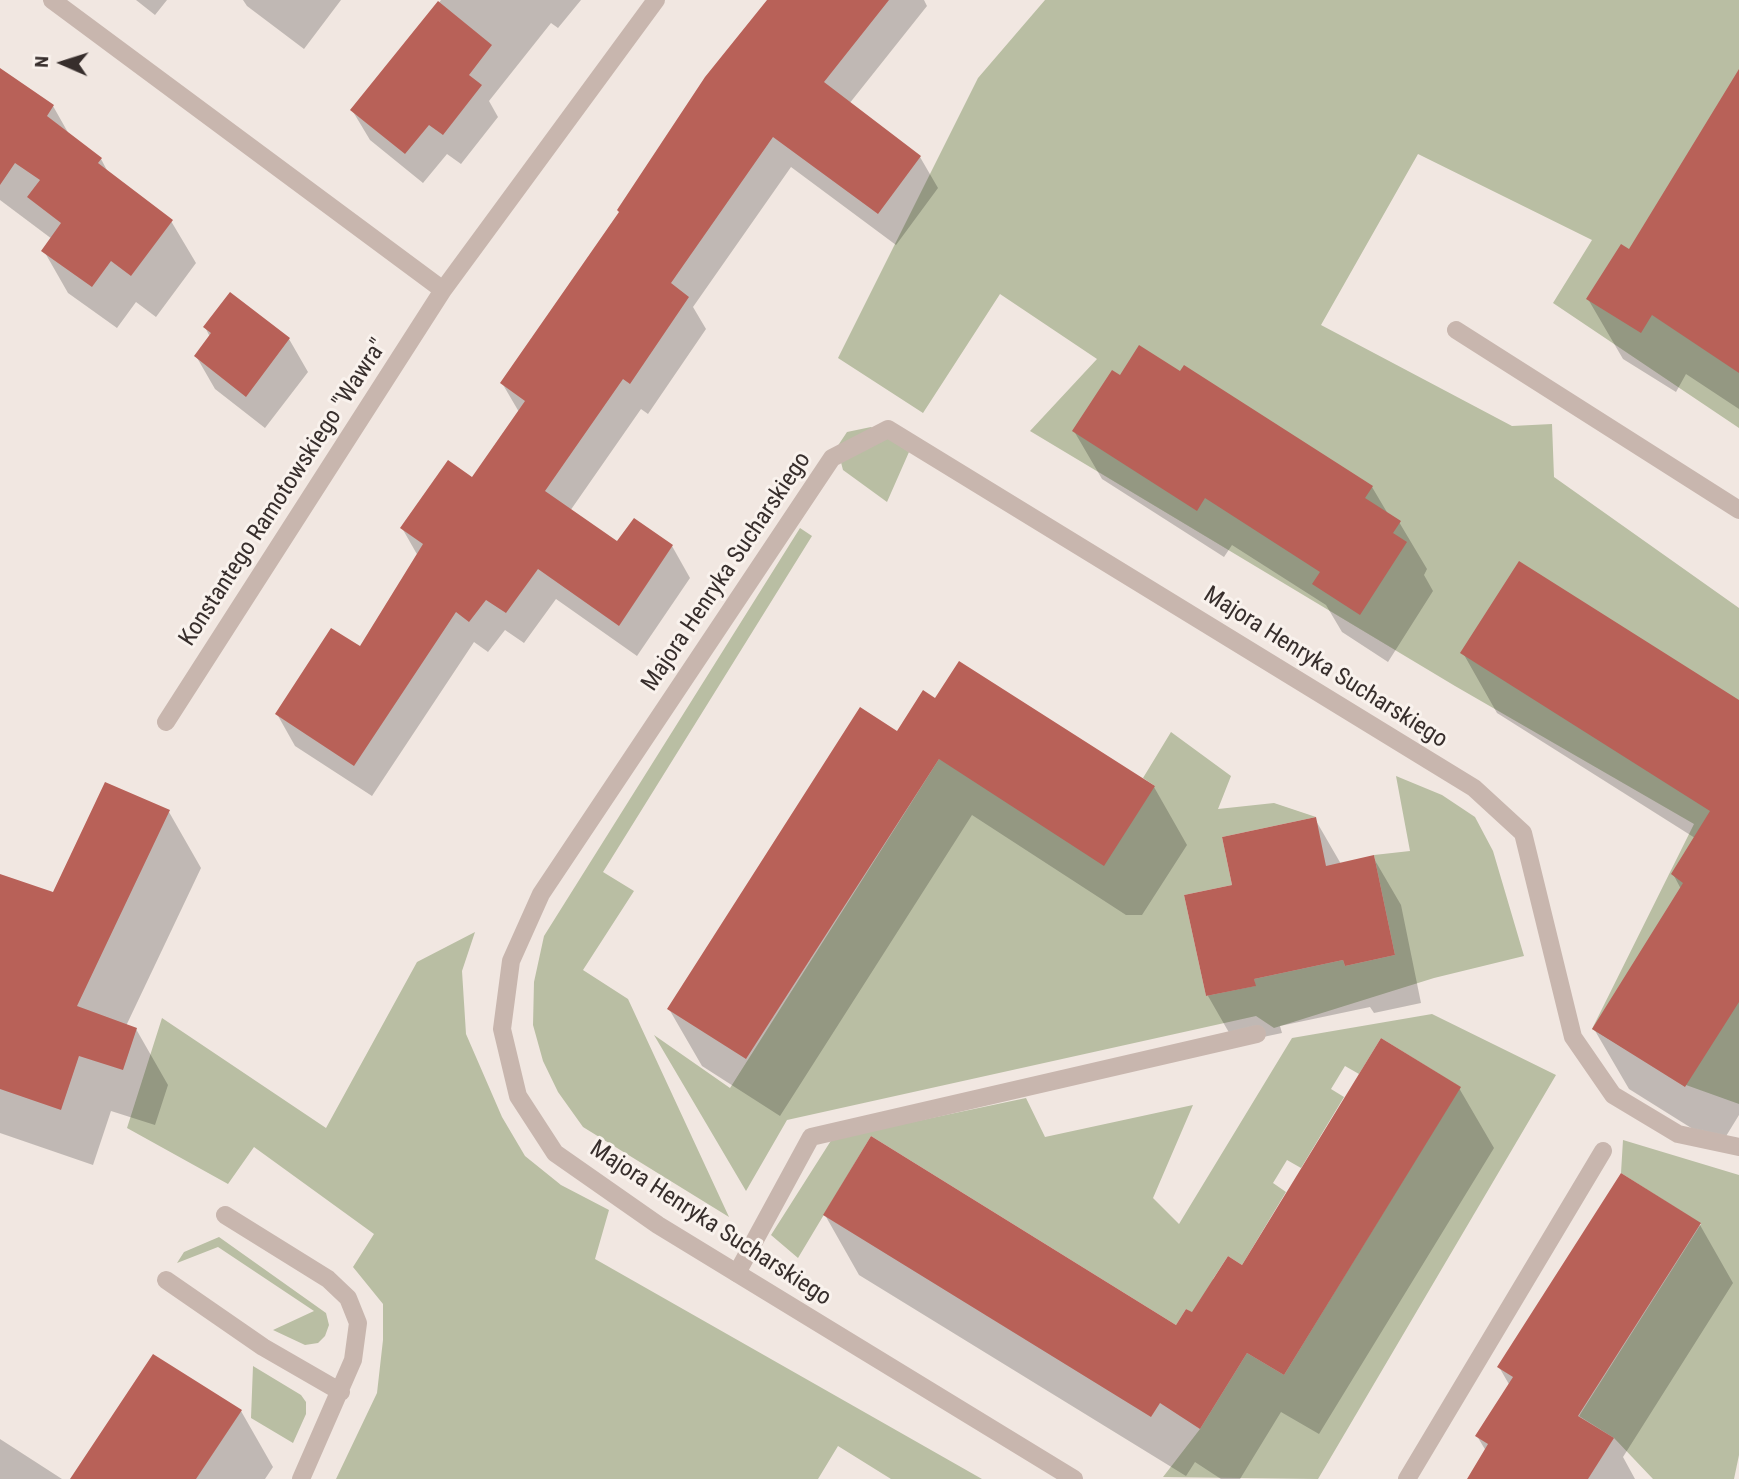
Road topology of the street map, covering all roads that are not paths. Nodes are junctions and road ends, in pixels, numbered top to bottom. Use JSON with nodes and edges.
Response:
{"nodes":[{"id":1,"x":52,"y":0,"type":"edge"},
{"id":2,"x":656,"y":0,"type":"edge"},
{"id":3,"x":443,"y":290,"type":"junction"},
{"id":4,"x":1456,"y":330,"type":"dead end"},
{"id":5,"x":1739,"y":510,"type":"edge"},
{"id":6,"x":166,"y":722,"type":"dead end"},
{"id":7,"x":1257,"y":1034,"type":"dead end"},
{"id":8,"x":1739,"y":1147,"type":"edge"},
{"id":9,"x":1603,"y":1151,"type":"dead end"},
{"id":10,"x":225,"y":1215,"type":"dead end"},
{"id":11,"x":737,"y":1273,"type":"junction"},
{"id":12,"x":166,"y":1280,"type":"dead end"},
{"id":13,"x":341,"y":1392,"type":"junction"},
{"id":14,"x":301,"y":1479,"type":"edge"},
{"id":15,"x":1074,"y":1479,"type":"edge"},
{"id":16,"x":1407,"y":1479,"type":"edge"}],
"edges":[{"from":1,"to":3,"type":"street"},
{"from":2,"to":3,"type":"street","name":"Konstantego Ramotowskiego \"Wawra\""},
{"from":3,"to":6,"type":"street","name":"Konstantego Ramotowskiego \"Wawra\""},
{"from":4,"to":5,"type":"street"},
{"from":7,"to":11,"type":"street"},
{"from":8,"to":11,"type":"street","name":"Majora Henryka Sucharskiego"},
{"from":9,"to":16,"type":"street"},
{"from":10,"to":13,"type":"street"},
{"from":11,"to":15,"type":"street","name":"Majora Henryka Sucharskiego"},
{"from":12,"to":13,"type":"street"},
{"from":13,"to":14,"type":"street"}]}
